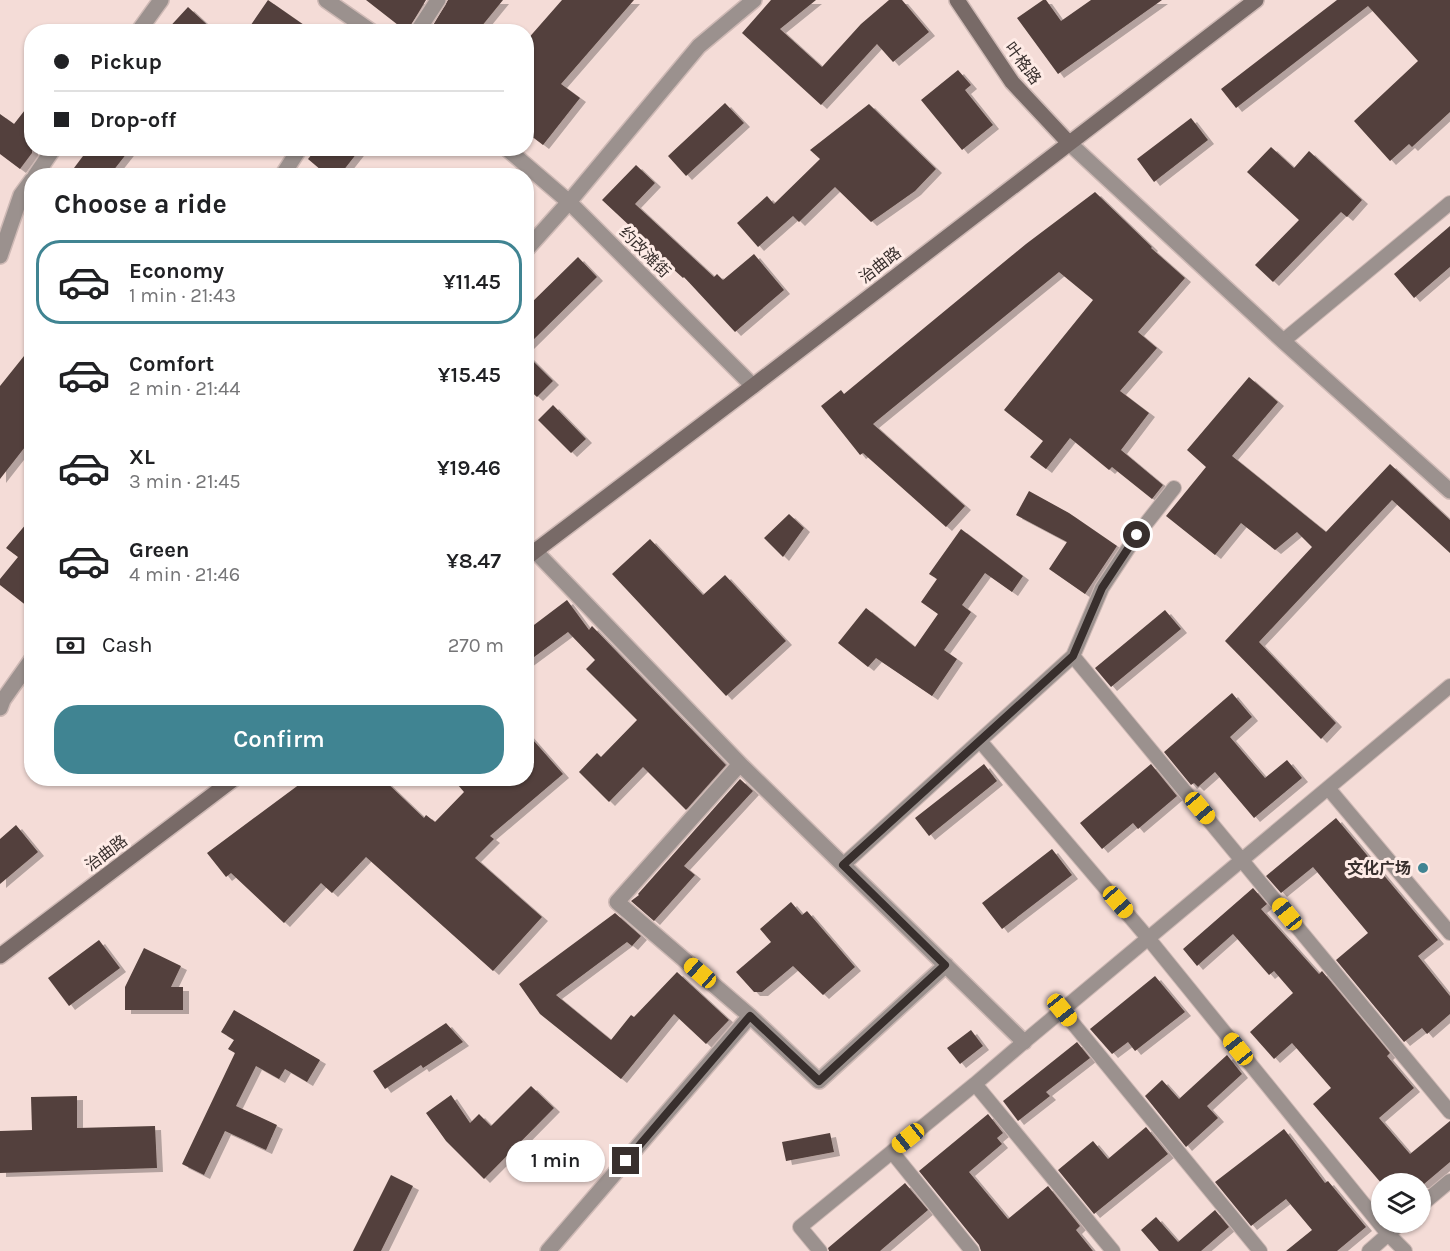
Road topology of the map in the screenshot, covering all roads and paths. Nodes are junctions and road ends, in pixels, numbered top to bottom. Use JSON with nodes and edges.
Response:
{"nodes":[{"id":1,"x":160,"y":0,"type":"edge"},
{"id":2,"x":326,"y":0,"type":"edge"},
{"id":3,"x":438,"y":0,"type":"edge"},
{"id":4,"x":754,"y":0,"type":"edge"},
{"id":5,"x":957,"y":0,"type":"edge"},
{"id":6,"x":1256,"y":0,"type":"edge"},
{"id":7,"x":144,"y":24,"type":"edge"},
{"id":8,"x":360,"y":24,"type":"edge"},
{"id":9,"x":422,"y":24,"type":"edge"},
{"id":10,"x":1068,"y":142,"type":"junction"},
{"id":11,"x":515,"y":156,"type":"edge"},
{"id":12,"x":529,"y":168,"type":"edge"},
{"id":13,"x":534,"y":172,"type":"edge"},
{"id":14,"x":24,"y":191,"type":"edge"},
{"id":15,"x":569,"y":202,"type":"junction"},
{"id":16,"x":1450,"y":203,"type":"edge"},
{"id":17,"x":534,"y":241,"type":"edge"},
{"id":18,"x":0,"y":256,"type":"edge"},
{"id":19,"x":1283,"y":341,"type":"junction"},
{"id":20,"x":753,"y":386,"type":"junction"},
{"id":21,"x":1174,"y":488,"type":"dead end"},
{"id":22,"x":1450,"y":491,"type":"edge"},
{"id":23,"x":534,"y":552,"type":"edge"},
{"id":24,"x":534,"y":557,"type":"edge"},
{"id":25,"x":1073,"y":656,"type":"junction"},
{"id":26,"x":24,"y":670,"type":"edge"},
{"id":27,"x":1450,"y":686,"type":"edge"},
{"id":28,"x":1,"y":702,"type":"edge"},
{"id":29,"x":980,"y":741,"type":"junction"},
{"id":30,"x":740,"y":764,"type":"junction"},
{"id":31,"x":224,"y":786,"type":"edge"},
{"id":32,"x":1328,"y":788,"type":"junction"},
{"id":33,"x":1243,"y":859,"type":"junction"},
{"id":34,"x":843,"y":865,"type":"junction"},
{"id":35,"x":1450,"y":933,"type":"edge"},
{"id":36,"x":1148,"y":938,"type":"junction"},
{"id":37,"x":0,"y":956,"type":"edge"},
{"id":38,"x":945,"y":965,"type":"junction"},
{"id":39,"x":1062,"y":1010,"type":"junction"},
{"id":40,"x":750,"y":1016,"type":"junction"},
{"id":41,"x":1024,"y":1042,"type":"junction"},
{"id":42,"x":975,"y":1084,"type":"junction"},
{"id":43,"x":1450,"y":1112,"type":"edge"},
{"id":44,"x":891,"y":1152,"type":"junction"},
{"id":45,"x":1450,"y":1181,"type":"edge"},
{"id":46,"x":1431,"y":1197,"type":"edge"},
{"id":47,"x":1388,"y":1234,"type":"junction"},
{"id":48,"x":548,"y":1251,"type":"edge"},
{"id":49,"x":820,"y":1251,"type":"edge"},
{"id":50,"x":972,"y":1251,"type":"edge"},
{"id":51,"x":1113,"y":1251,"type":"edge"},
{"id":52,"x":1260,"y":1251,"type":"edge"},
{"id":53,"x":1369,"y":1251,"type":"edge"},
{"id":54,"x":1405,"y":1251,"type":"edge"}],
"edges":[{"from":1,"to":7,"type":"street"},
{"from":2,"to":8,"type":"street"},
{"from":3,"to":9,"type":"street"},
{"from":4,"to":15,"type":"street"},
{"from":5,"to":10,"type":"main road","name":"叶格路"},
{"from":6,"to":10,"type":"main road","name":"治曲路"},
{"from":10,"to":19,"type":"street"},
{"from":10,"to":20,"type":"main road","name":"治曲路"},
{"from":11,"to":12,"type":"street","name":"约改滩街"},
{"from":13,"to":15,"type":"street","name":"约改滩街"},
{"from":14,"to":18,"type":"street"},
{"from":15,"to":17,"type":"street"},
{"from":15,"to":20,"type":"street","name":"约改滩街"},
{"from":16,"to":19,"type":"lane"},
{"from":19,"to":22,"type":"street"},
{"from":20,"to":23,"type":"main road","name":"治曲路"},
{"from":21,"to":25,"type":"lane"},
{"from":24,"to":30,"type":"street"},
{"from":25,"to":29,"type":"lane"},
{"from":25,"to":33,"type":"lane"},
{"from":26,"to":28,"type":"street"},
{"from":27,"to":32,"type":"lane"},
{"from":29,"to":34,"type":"lane"},
{"from":29,"to":36,"type":"lane"},
{"from":30,"to":34,"type":"street"},
{"from":30,"to":40,"type":"street"},
{"from":31,"to":37,"type":"main road","name":"治曲路"},
{"from":32,"to":33,"type":"lane"},
{"from":32,"to":35,"type":"lane"},
{"from":33,"to":36,"type":"lane"},
{"from":33,"to":43,"type":"lane"},
{"from":34,"to":38,"type":"street"},
{"from":36,"to":39,"type":"lane"},
{"from":36,"to":47,"type":"lane"},
{"from":38,"to":40,"type":"street"},
{"from":38,"to":41,"type":"street"},
{"from":39,"to":41,"type":"lane"},
{"from":39,"to":52,"type":"lane"},
{"from":40,"to":48,"type":"street"},
{"from":41,"to":42,"type":"lane"},
{"from":42,"to":44,"type":"lane"},
{"from":42,"to":51,"type":"lane"},
{"from":44,"to":49,"type":"lane"},
{"from":44,"to":50,"type":"lane"},
{"from":45,"to":46,"type":"lane"},
{"from":47,"to":53,"type":"lane"},
{"from":47,"to":54,"type":"lane"}]}
